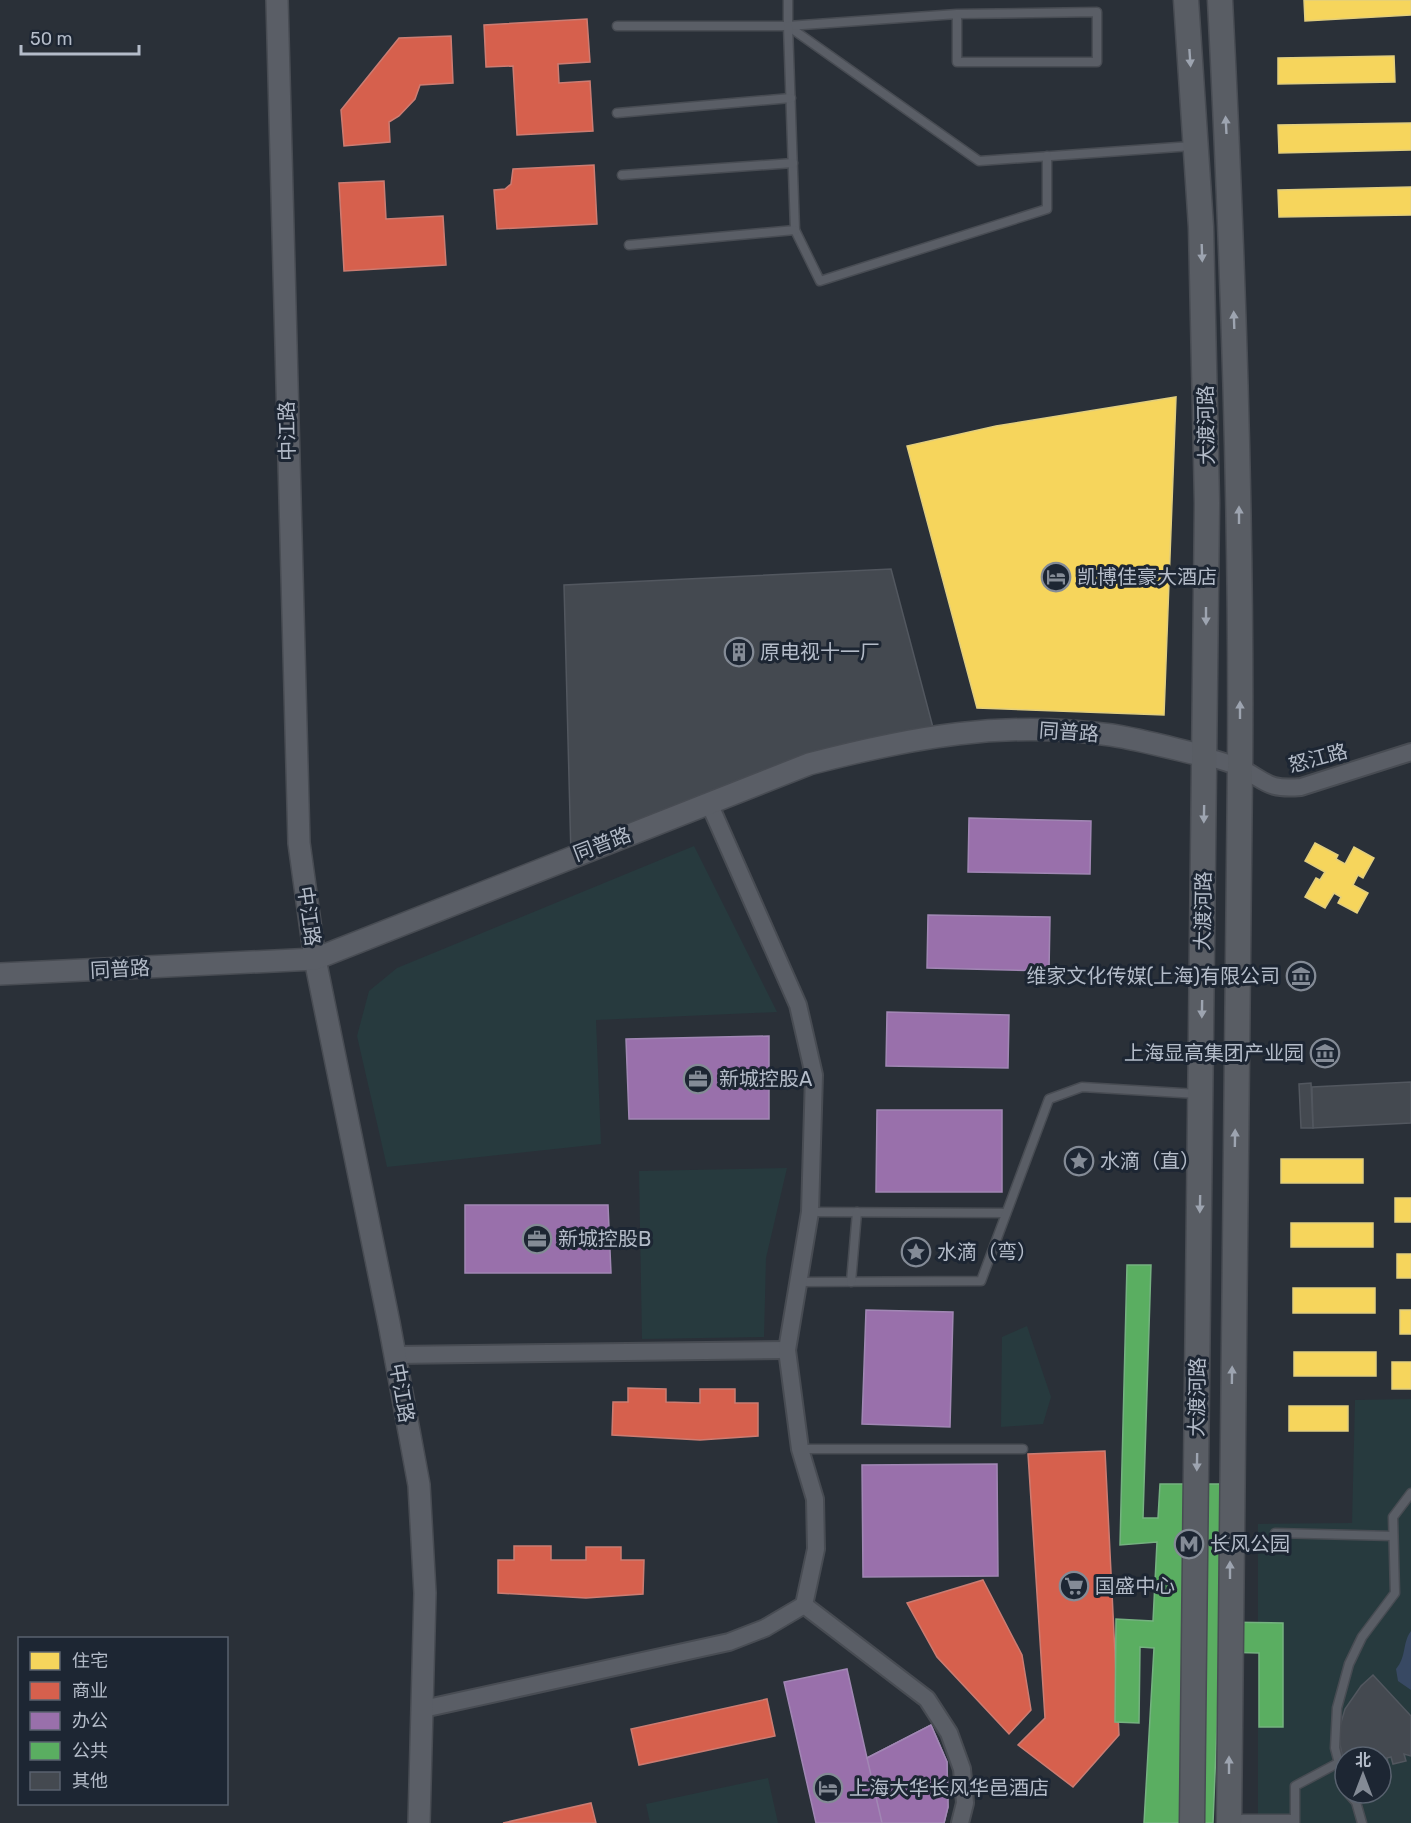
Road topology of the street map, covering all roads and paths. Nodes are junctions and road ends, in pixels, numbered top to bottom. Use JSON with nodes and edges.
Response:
{"nodes":[{"id":1,"x":277,"y":0,"type":"edge"},
{"id":2,"x":788,"y":0,"type":"edge"},
{"id":3,"x":1186,"y":0,"type":"edge"},
{"id":4,"x":1220,"y":0,"type":"edge"},
{"id":5,"x":957,"y":14,"type":"junction"},
{"id":6,"x":617,"y":26,"type":"dead end"},
{"id":7,"x":788,"y":26,"type":"junction"},
{"id":8,"x":791,"y":98,"type":"junction"},
{"id":9,"x":617,"y":112,"type":"dead end"},
{"id":10,"x":1196,"y":145,"type":"junction"},
{"id":11,"x":1047,"y":156,"type":"junction"},
{"id":12,"x":793,"y":163,"type":"junction"},
{"id":13,"x":622,"y":175,"type":"dead end"},
{"id":14,"x":795,"y":230,"type":"junction"},
{"id":15,"x":629,"y":245,"type":"dead end"},
{"id":16,"x":1411,"y":752,"type":"edge"},
{"id":17,"x":1205,"y":756,"type":"junction"},
{"id":18,"x":1240,"y":768,"type":"junction"},
{"id":19,"x":709,"y":803,"type":"junction"},
{"id":20,"x":315,"y":959,"type":"junction"},
{"id":21,"x":0,"y":975,"type":"edge"},
{"id":22,"x":1201,"y":1095,"type":"junction"},
{"id":23,"x":810,"y":1212,"type":"junction"},
{"id":24,"x":857,"y":1212,"type":"junction"},
{"id":25,"x":1006,"y":1213,"type":"junction"},
{"id":26,"x":796,"y":1282,"type":"junction"},
{"id":27,"x":851,"y":1282,"type":"junction"},
{"id":28,"x":787,"y":1350,"type":"junction"},
{"id":29,"x":395,"y":1355,"type":"junction"},
{"id":30,"x":800,"y":1449,"type":"junction"},
{"id":31,"x":1023,"y":1449,"type":"dead end"},
{"id":32,"x":1411,"y":1493,"type":"edge"},
{"id":33,"x":1275,"y":1533,"type":"dead end"},
{"id":34,"x":1394,"y":1536,"type":"junction"},
{"id":35,"x":804,"y":1605,"type":"junction"},
{"id":36,"x":423,"y":1709,"type":"junction"},
{"id":37,"x":1335,"y":1745,"type":"edge"},
{"id":38,"x":1333,"y":1766,"type":"edge"},
{"id":39,"x":1357,"y":1805,"type":"edge"},
{"id":40,"x":1229,"y":1821,"type":"edge"},
{"id":41,"x":1295,"y":1821,"type":"edge"},
{"id":42,"x":419,"y":1823,"type":"edge"},
{"id":43,"x":960,"y":1823,"type":"edge"},
{"id":44,"x":1192,"y":1823,"type":"edge"},
{"id":45,"x":1362,"y":1823,"type":"edge"}],
"edges":[{"from":1,"to":20,"type":"street","name":"中江路"},
{"from":2,"to":7,"type":"lane"},
{"from":3,"to":10,"type":"main road","name":"大渡河路","one_way":true},
{"from":18,"to":4,"type":"main road","name":"大渡河路","one_way":true},
{"from":5,"to":5,"type":"lane"},
{"from":5,"to":7,"type":"lane"},
{"from":6,"to":7,"type":"lane"},
{"from":7,"to":8,"type":"lane"},
{"from":7,"to":11,"type":"lane"},
{"from":8,"to":9,"type":"lane"},
{"from":8,"to":12,"type":"lane"},
{"from":10,"to":11,"type":"lane"},
{"from":10,"to":17,"type":"main road","name":"大渡河路","one_way":true},
{"from":11,"to":14,"type":"lane"},
{"from":12,"to":13,"type":"lane"},
{"from":12,"to":14,"type":"lane"},
{"from":14,"to":15,"type":"lane"},
{"from":16,"to":18,"type":"street","name":"怒江路"},
{"from":17,"to":18,"type":"street","name":"怒江路"},
{"from":17,"to":19,"type":"street","name":"同普路"},
{"from":17,"to":22,"type":"main road","name":"大渡河路","one_way":true},
{"from":40,"to":18,"type":"main road","name":"大渡河路","one_way":true},
{"from":19,"to":20,"type":"street","name":"同普路"},
{"from":19,"to":23,"type":"street"},
{"from":20,"to":21,"type":"street","name":"同普路"},
{"from":20,"to":29,"type":"street","name":"中江路"},
{"from":22,"to":25,"type":"lane"},
{"from":22,"to":44,"type":"main road","name":"大渡河路","one_way":true},
{"from":23,"to":24,"type":"lane"},
{"from":23,"to":26,"type":"street"},
{"from":24,"to":25,"type":"lane"},
{"from":24,"to":27,"type":"lane"},
{"from":25,"to":27,"type":"lane"},
{"from":26,"to":27,"type":"lane"},
{"from":26,"to":28,"type":"street"},
{"from":28,"to":29,"type":"street"},
{"from":28,"to":30,"type":"street"},
{"from":29,"to":36,"type":"street","name":"中江路"},
{"from":30,"to":31,"type":"lane"},
{"from":30,"to":35,"type":"street"},
{"from":32,"to":34,"type":"lane"},
{"from":33,"to":34,"type":"lane"},
{"from":34,"to":37,"type":"lane"},
{"from":35,"to":36,"type":"street"},
{"from":35,"to":43,"type":"street"},
{"from":36,"to":42,"type":"street","name":"中江路"},
{"from":38,"to":41,"type":"lane"},
{"from":39,"to":45,"type":"lane"},
{"from":40,"to":41,"type":"lane"}]}
